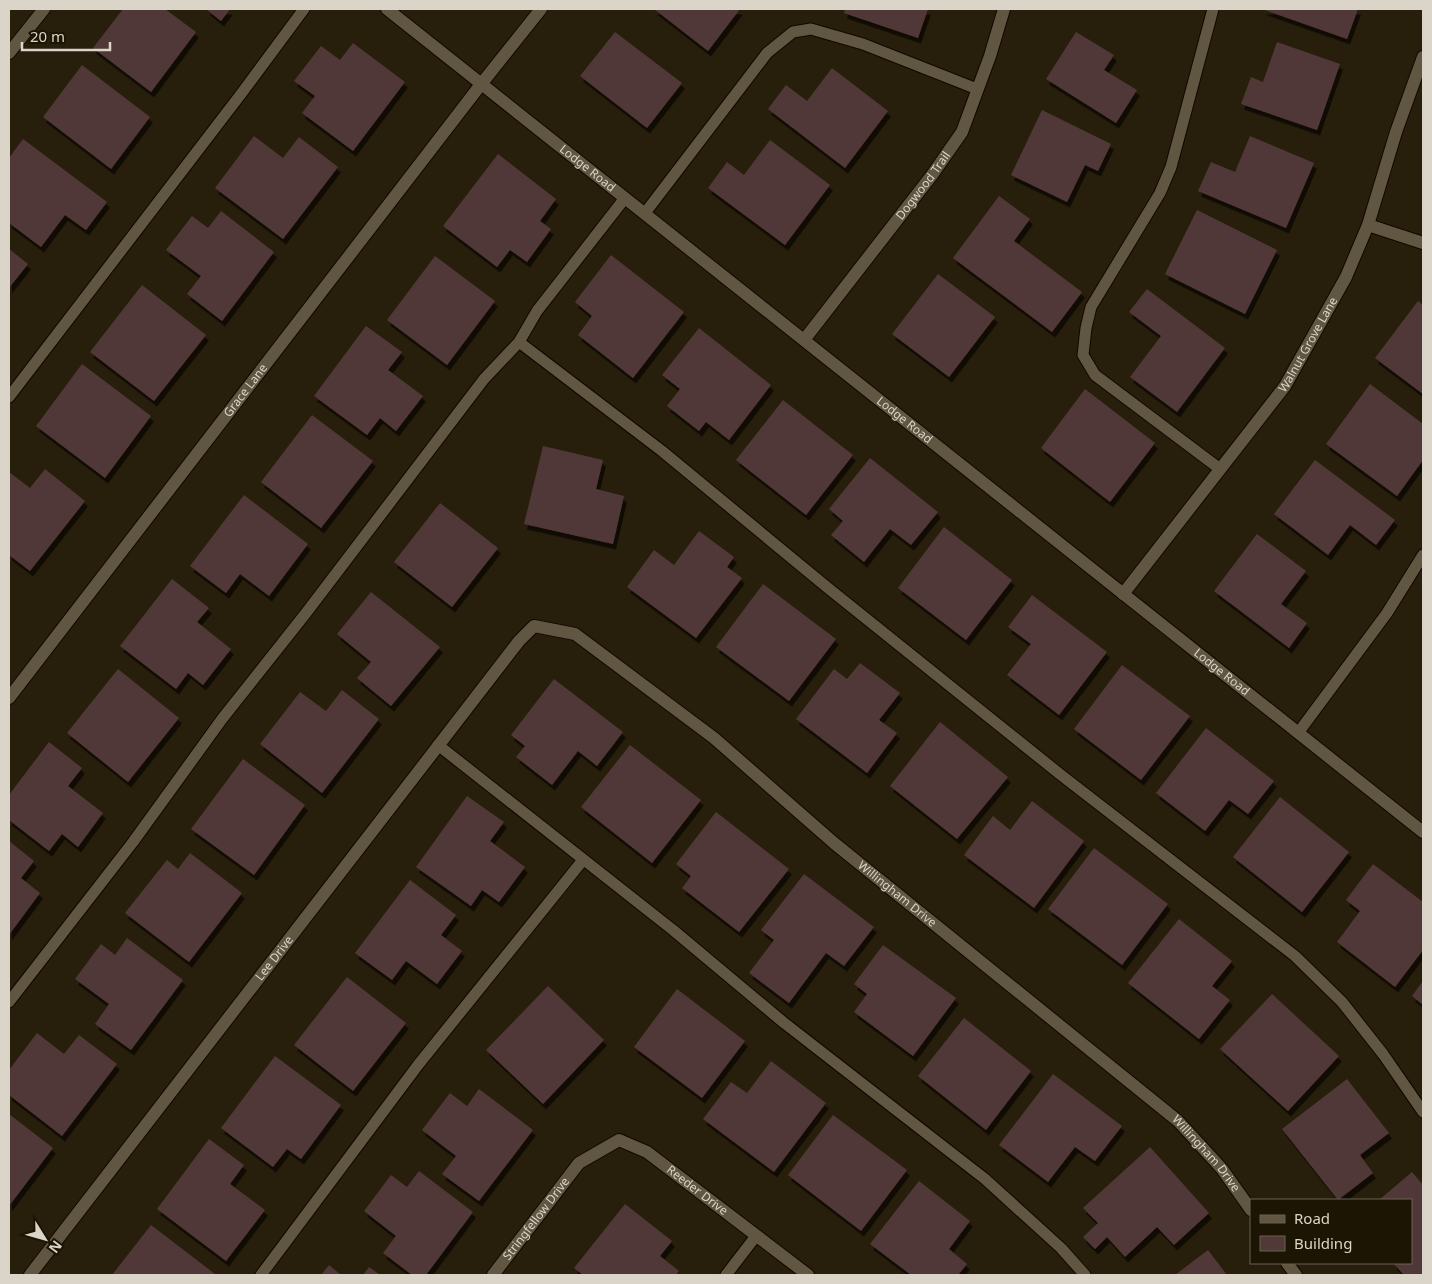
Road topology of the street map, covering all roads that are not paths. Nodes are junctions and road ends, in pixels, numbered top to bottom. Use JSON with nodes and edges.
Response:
{"nodes":[{"id":1,"x":44,"y":9,"type":"edge"},
{"id":2,"x":304,"y":9,"type":"edge"},
{"id":3,"x":387,"y":9,"type":"edge"},
{"id":4,"x":542,"y":9,"type":"edge"},
{"id":5,"x":1004,"y":9,"type":"edge"},
{"id":6,"x":1213,"y":9,"type":"edge"},
{"id":7,"x":9,"y":53,"type":"edge"},
{"id":8,"x":1423,"y":57,"type":"edge"},
{"id":9,"x":482,"y":83,"type":"junction"},
{"id":10,"x":977,"y":89,"type":"junction"},
{"id":11,"x":625,"y":198,"type":"junction"},
{"id":12,"x":645,"y":213,"type":"junction"},
{"id":13,"x":1368,"y":225,"type":"junction"},
{"id":14,"x":1423,"y":243,"type":"edge"},
{"id":15,"x":804,"y":340,"type":"junction"},
{"id":16,"x":519,"y":342,"type":"junction"},
{"id":17,"x":9,"y":397,"type":"edge"},
{"id":18,"x":1220,"y":469,"type":"junction"},
{"id":19,"x":1423,"y":555,"type":"edge"},
{"id":20,"x":1123,"y":594,"type":"junction"},
{"id":21,"x":519,"y":641,"type":"joint"},
{"id":22,"x":9,"y":698,"type":"edge"},
{"id":23,"x":1298,"y":733,"type":"junction"},
{"id":24,"x":438,"y":745,"type":"junction"},
{"id":25,"x":1423,"y":832,"type":"edge"},
{"id":26,"x":583,"y":860,"type":"junction"},
{"id":27,"x":9,"y":1002,"type":"edge"},
{"id":28,"x":1423,"y":1112,"type":"edge"},
{"id":29,"x":579,"y":1163,"type":"joint"},
{"id":30,"x":1250,"y":1209,"type":"edge"},
{"id":31,"x":756,"y":1236,"type":"junction"},
{"id":32,"x":1288,"y":1264,"type":"edge"},
{"id":33,"x":30,"y":1275,"type":"edge"},
{"id":34,"x":262,"y":1275,"type":"edge"},
{"id":35,"x":493,"y":1275,"type":"edge"},
{"id":36,"x":726,"y":1275,"type":"edge"},
{"id":37,"x":808,"y":1275,"type":"edge"},
{"id":38,"x":1086,"y":1275,"type":"edge"},
{"id":39,"x":1296,"y":1275,"type":"edge"}],
"edges":[{"from":1,"to":7,"type":"street"},
{"from":2,"to":17,"type":"lane"},
{"from":3,"to":9,"type":"street","name":"Lodge Road"},
{"from":4,"to":9,"type":"street","name":"Grace Lane"},
{"from":5,"to":10,"type":"street","name":"Dogwood Trail"},
{"from":6,"to":18,"type":"lane"},
{"from":8,"to":13,"type":"street","name":"Walnut Grove Lane"},
{"from":9,"to":11,"type":"street","name":"Lodge Road"},
{"from":9,"to":22,"type":"street","name":"Grace Lane"},
{"from":10,"to":12,"type":"lane"},
{"from":10,"to":15,"type":"street","name":"Dogwood Trail"},
{"from":11,"to":12,"type":"street","name":"Lodge Road"},
{"from":11,"to":16,"type":"lane"},
{"from":12,"to":15,"type":"street","name":"Lodge Road"},
{"from":13,"to":14,"type":"street"},
{"from":13,"to":18,"type":"street","name":"Walnut Grove Lane"},
{"from":15,"to":20,"type":"street","name":"Lodge Road"},
{"from":16,"to":27,"type":"lane"},
{"from":16,"to":28,"type":"lane"},
{"from":18,"to":20,"type":"street","name":"Walnut Grove Lane"},
{"from":19,"to":23,"type":"lane"},
{"from":20,"to":23,"type":"street","name":"Lodge Road"},
{"from":21,"to":24,"type":"street","name":"Lee Drive"},
{"from":21,"to":30,"type":"street","name":"Willingham Drive"},
{"from":23,"to":25,"type":"street","name":"Lodge Road"},
{"from":24,"to":26,"type":"lane"},
{"from":24,"to":33,"type":"street","name":"Lee Drive"},
{"from":26,"to":34,"type":"lane"},
{"from":26,"to":38,"type":"lane"},
{"from":29,"to":31,"type":"street","name":"Reeder Drive"},
{"from":29,"to":35,"type":"street","name":"Stringfellow Drive"},
{"from":31,"to":36,"type":"lane"},
{"from":31,"to":37,"type":"street","name":"Reeder Drive"},
{"from":32,"to":39,"type":"street"}]}
